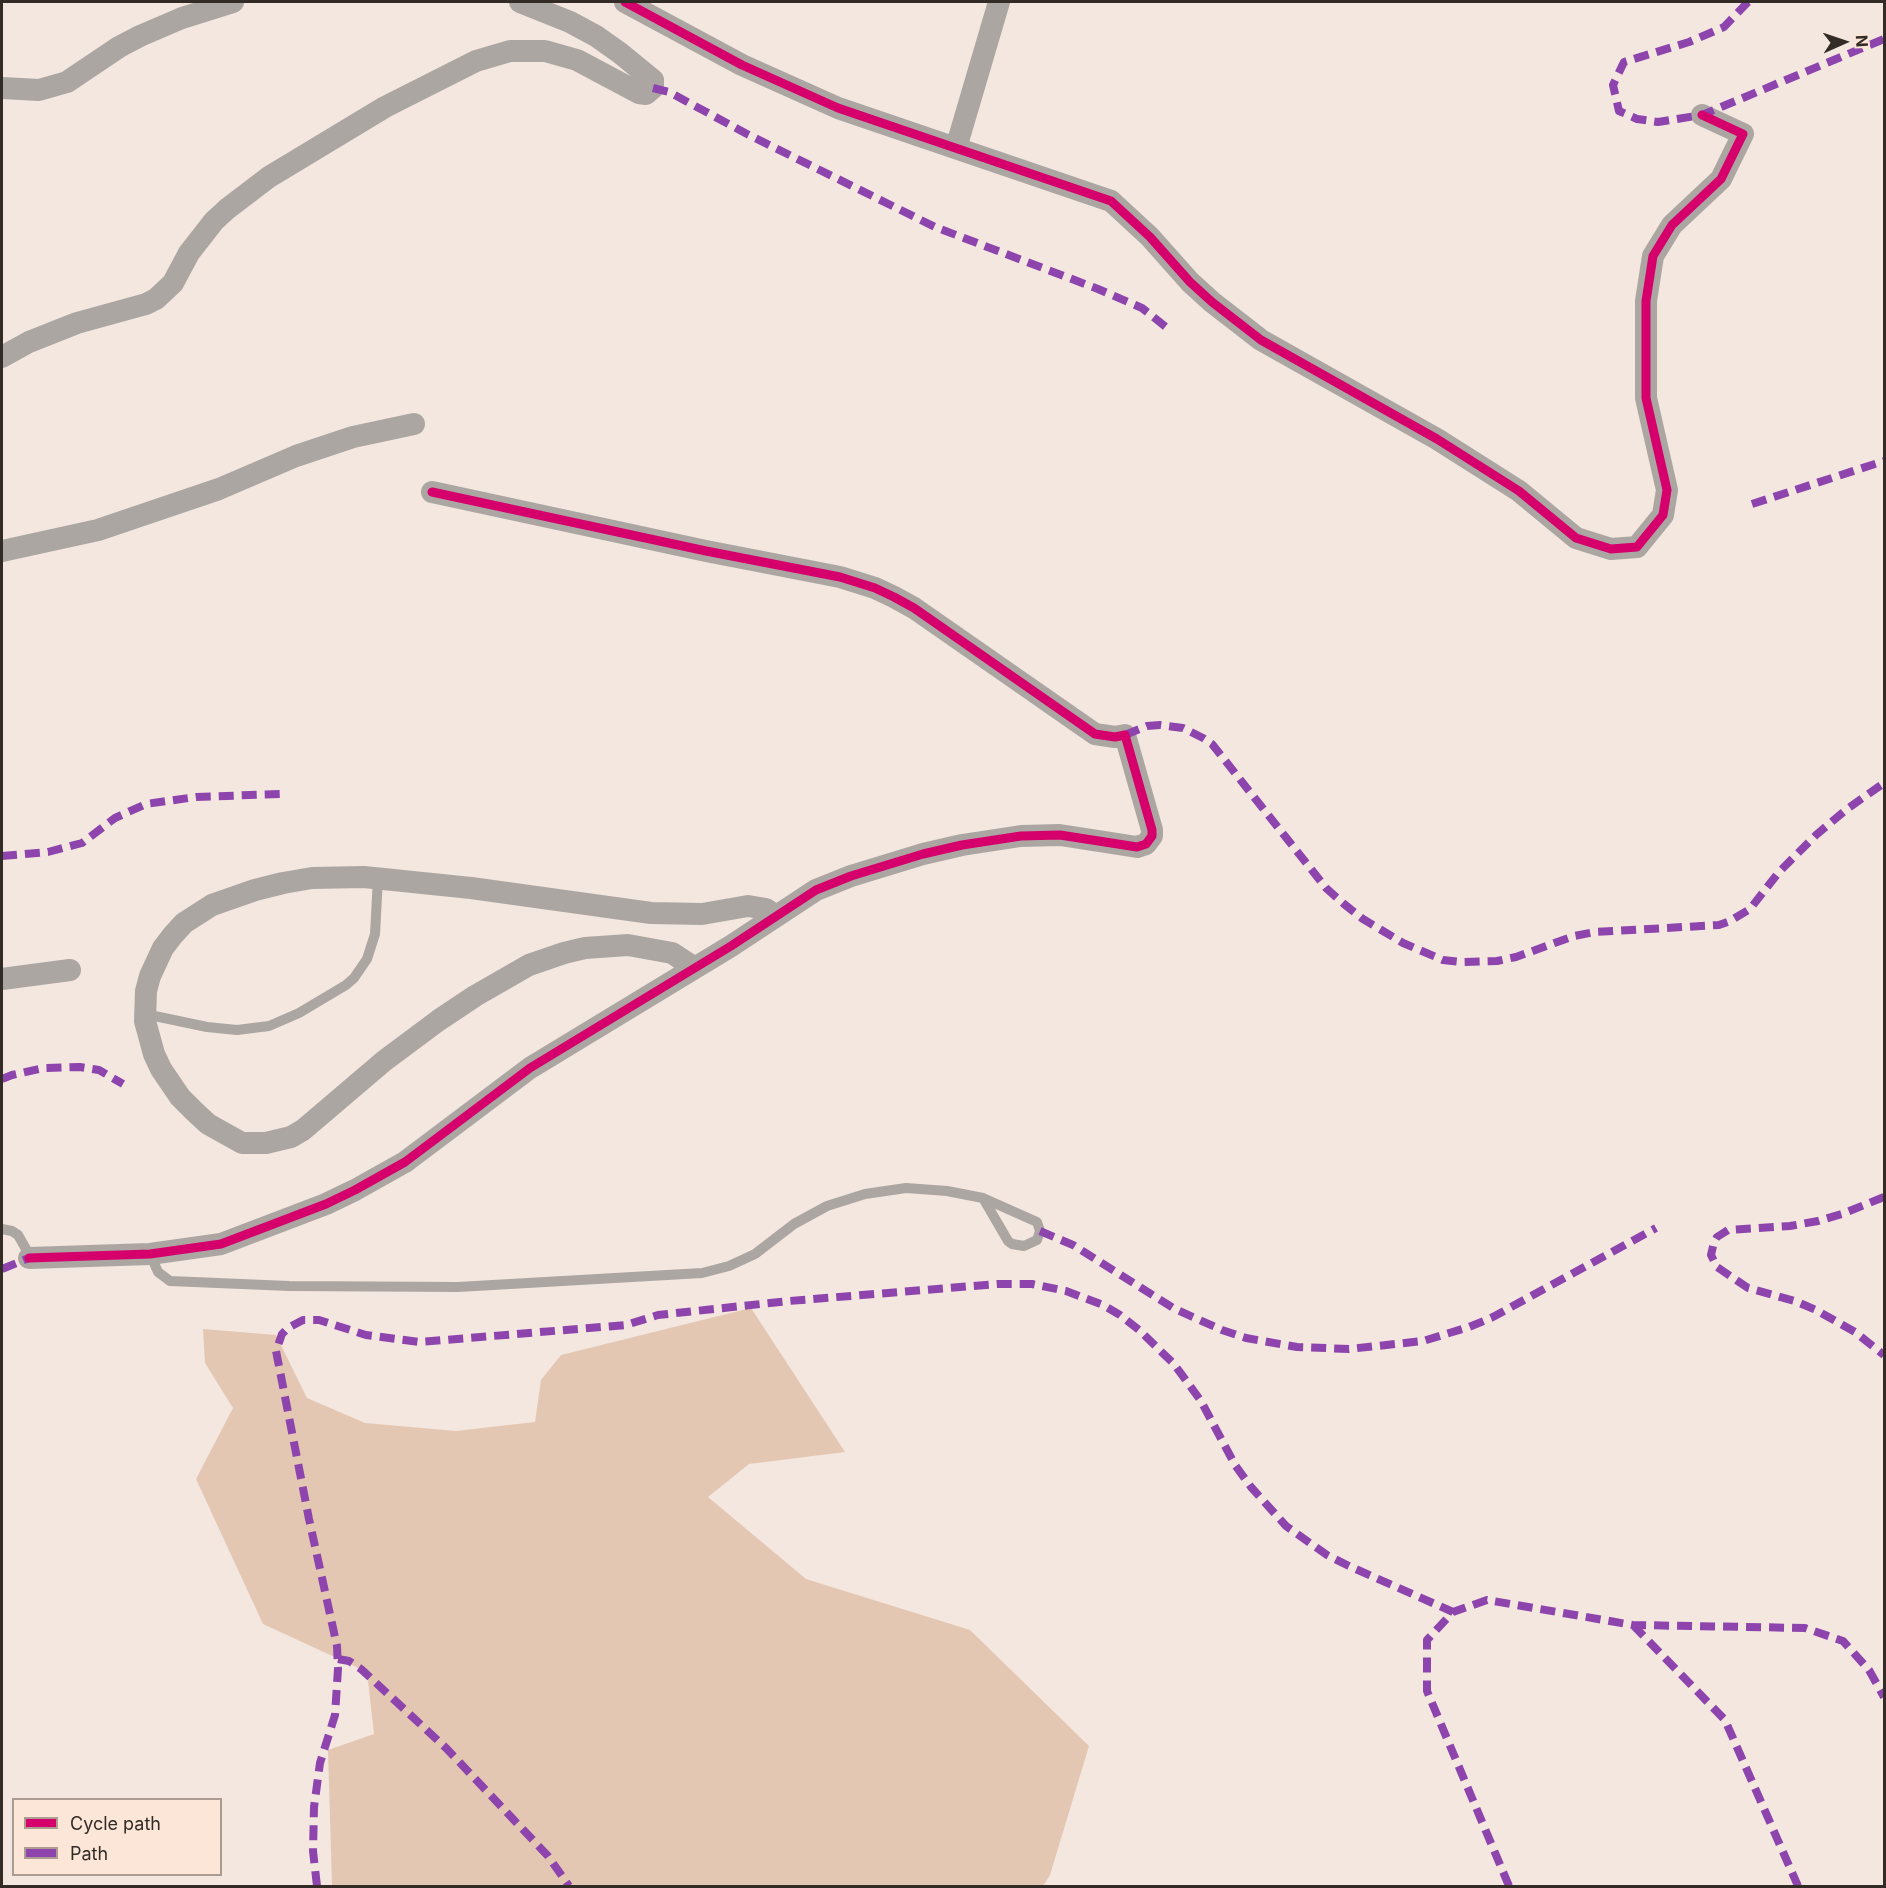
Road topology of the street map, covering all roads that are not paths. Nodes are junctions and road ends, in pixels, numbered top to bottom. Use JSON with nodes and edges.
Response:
{"nodes":[{"id":1,"x":233,"y":2,"type":"edge"},
{"id":2,"x":520,"y":2,"type":"edge"},
{"id":3,"x":625,"y":2,"type":"edge"},
{"id":4,"x":999,"y":2,"type":"edge"},
{"id":5,"x":2,"y":88,"type":"edge"},
{"id":6,"x":1702,"y":115,"type":"dead end"},
{"id":7,"x":956,"y":148,"type":"junction"},
{"id":8,"x":2,"y":357,"type":"edge"},
{"id":9,"x":414,"y":424,"type":"dead end"},
{"id":10,"x":432,"y":492,"type":"dead end"},
{"id":11,"x":2,"y":551,"type":"edge"},
{"id":12,"x":378,"y":878,"type":"junction"},
{"id":13,"x":776,"y":916,"type":"junction"},
{"id":14,"x":695,"y":968,"type":"junction"},
{"id":15,"x":70,"y":970,"type":"dead end"},
{"id":16,"x":2,"y":980,"type":"edge"},
{"id":17,"x":145,"y":1014,"type":"junction"},
{"id":18,"x":983,"y":1198,"type":"junction"},
{"id":19,"x":2,"y":1229,"type":"edge"},
{"id":20,"x":150,"y":1254,"type":"junction"},
{"id":21,"x":29,"y":1258,"type":"joint"}],
"edges":[{"from":1,"to":5,"type":"street"},
{"from":2,"to":8,"type":"street"},
{"from":3,"to":7,"type":"street"},
{"from":4,"to":7,"type":"street"},
{"from":6,"to":7,"type":"street"},
{"from":9,"to":11,"type":"street"},
{"from":10,"to":13,"type":"street"},
{"from":12,"to":13,"type":"street"},
{"from":12,"to":17,"type":"street"},
{"from":12,"to":17,"type":"lane"},
{"from":13,"to":14,"type":"street"},
{"from":14,"to":17,"type":"street"},
{"from":14,"to":20,"type":"street"},
{"from":15,"to":16,"type":"street"},
{"from":18,"to":18,"type":"lane"},
{"from":18,"to":20,"type":"lane"},
{"from":19,"to":21,"type":"lane"},
{"from":20,"to":21,"type":"street"}]}
